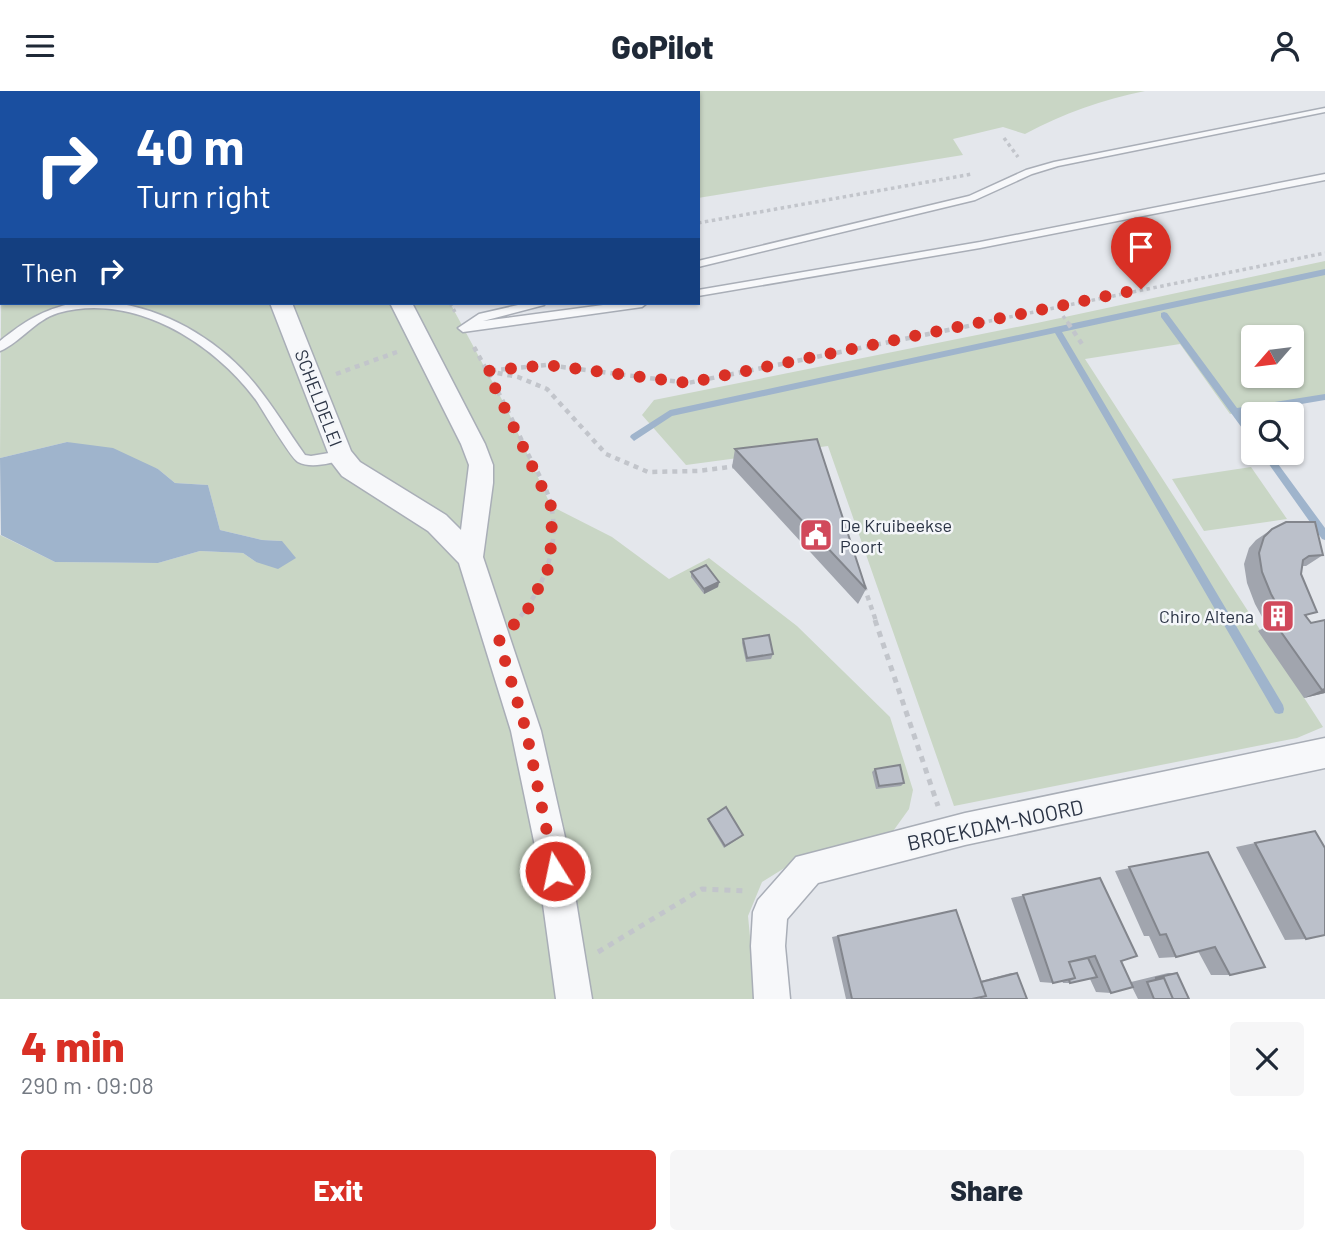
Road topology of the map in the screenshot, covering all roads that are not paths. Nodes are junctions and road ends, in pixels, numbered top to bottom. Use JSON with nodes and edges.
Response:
{"nodes":[{"id":1,"x":1325,"y":110,"type":"edge"},
{"id":2,"x":1325,"y":177,"type":"edge"},
{"id":3,"x":700,"y":264,"type":"edge"},
{"id":4,"x":700,"y":293,"type":"edge"},
{"id":5,"x":282,"y":305,"type":"edge"},
{"id":6,"x":402,"y":305,"type":"edge"},
{"id":7,"x":532,"y":305,"type":"edge"},
{"id":8,"x":628,"y":305,"type":"edge"},
{"id":9,"x":0,"y":347,"type":"edge"},
{"id":10,"x":341,"y":456,"type":"junction"},
{"id":11,"x":470,"y":557,"type":"junction"},
{"id":12,"x":1325,"y":753,"type":"edge"},
{"id":13,"x":572,"y":984,"type":"edge"},
{"id":14,"x":772,"y":999,"type":"edge"}],
"edges":[{"from":1,"to":3,"type":"lane"},
{"from":2,"to":4,"type":"lane"},
{"from":5,"to":10,"type":"street","name":"SCHELDELEI"},
{"from":6,"to":11,"type":"street","name":"SCHELDELEI"},
{"from":7,"to":8,"type":"lane"},
{"from":9,"to":10,"type":"lane"},
{"from":10,"to":11,"type":"street","name":"SCHELDELEI"},
{"from":11,"to":13,"type":"street","name":"SCHELDELEI"},
{"from":12,"to":14,"type":"street","name":"BROEKDAM-NOORD"}]}
